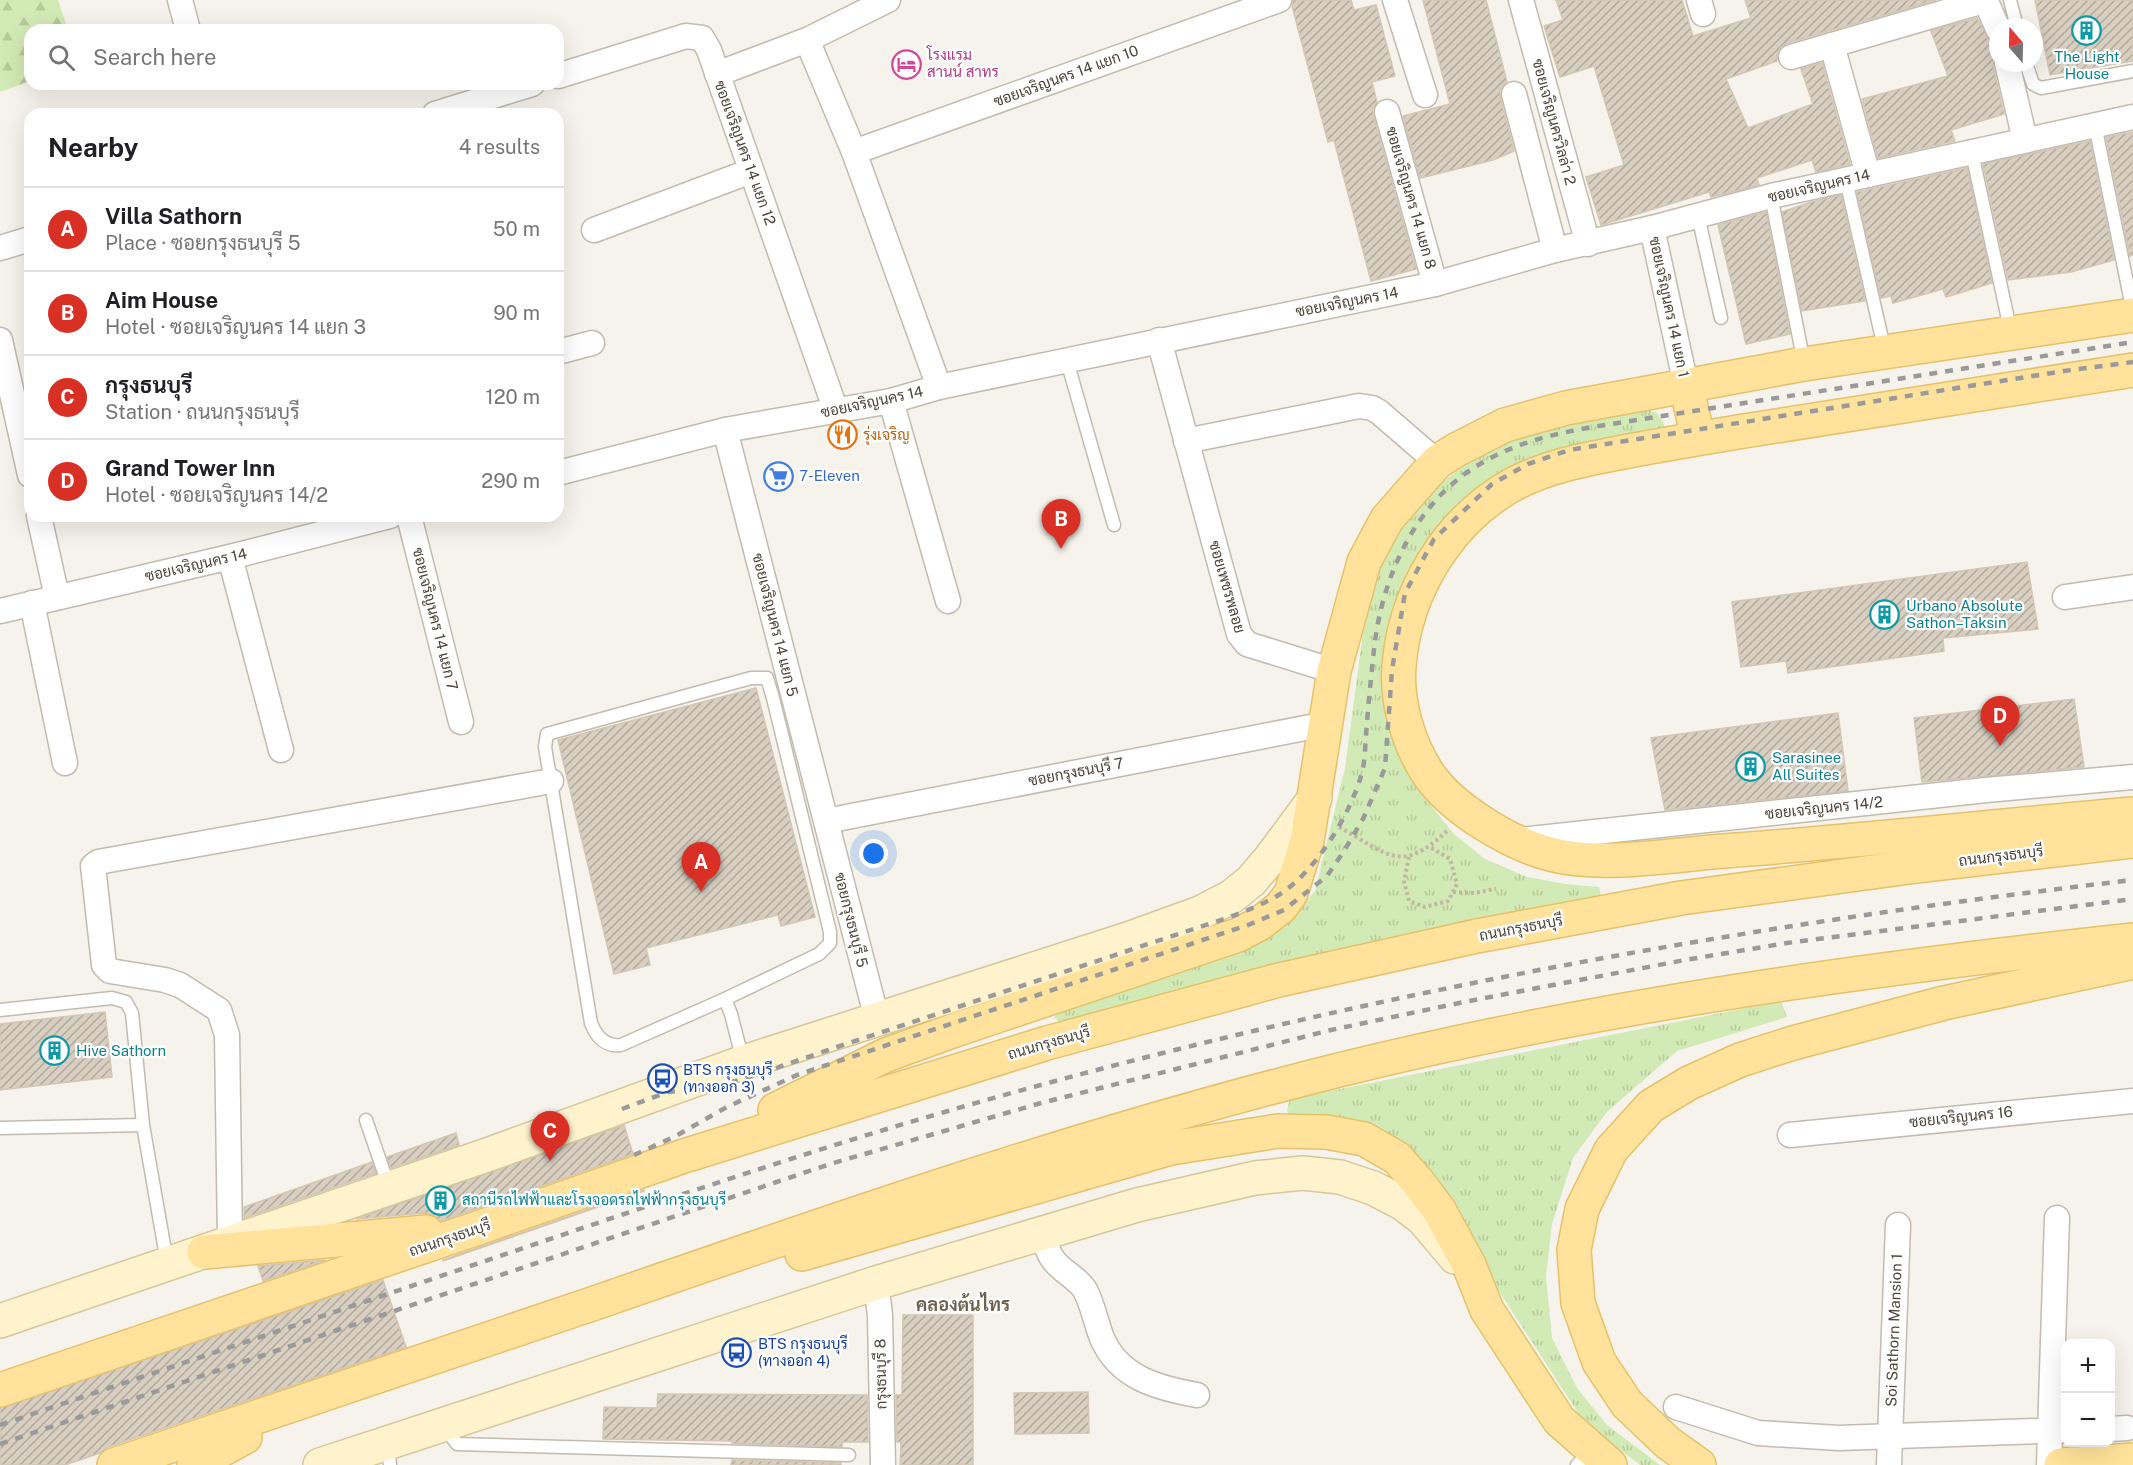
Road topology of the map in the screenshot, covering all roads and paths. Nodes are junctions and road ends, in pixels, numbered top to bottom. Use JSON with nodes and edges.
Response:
{"nodes":[{"id":1,"x":180,"y":0,"type":"edge"},
{"id":2,"x":888,"y":0,"type":"edge"},
{"id":3,"x":1279,"y":0,"type":"edge"},
{"id":4,"x":1395,"y":0,"type":"edge"},
{"id":5,"x":1521,"y":0,"type":"edge"},
{"id":6,"x":2010,"y":0,"type":"edge"},
{"id":7,"x":1994,"y":18,"type":"edge"},
{"id":8,"x":2015,"y":18,"type":"edge"},
{"id":9,"x":186,"y":24,"type":"edge"},
{"id":10,"x":807,"y":40,"type":"junction"},
{"id":11,"x":1832,"y":45,"type":"junction"},
{"id":12,"x":1791,"y":57,"type":"dead end"},
{"id":13,"x":2133,"y":71,"type":"edge"},
{"id":14,"x":2009,"y":72,"type":"edge"},
{"id":15,"x":2029,"y":72,"type":"edge"},
{"id":16,"x":564,"y":74,"type":"edge"},
{"id":17,"x":717,"y":74,"type":"junction"},
{"id":18,"x":513,"y":90,"type":"edge"},
{"id":19,"x":1514,"y":94,"type":"dead end"},
{"id":20,"x":1425,"y":95,"type":"dead end"},
{"id":21,"x":454,"y":108,"type":"edge"},
{"id":22,"x":1387,"y":112,"type":"dead end"},
{"id":23,"x":2133,"y":117,"type":"edge"},
{"id":24,"x":2095,"y":125,"type":"junction"},
{"id":25,"x":2025,"y":140,"type":"junction"},
{"id":26,"x":854,"y":152,"type":"junction"},
{"id":27,"x":1972,"y":153,"type":"junction"},
{"id":28,"x":751,"y":171,"type":"junction"},
{"id":29,"x":1857,"y":178,"type":"junction"},
{"id":30,"x":1771,"y":196,"type":"junction"},
{"id":31,"x":1698,"y":216,"type":"junction"},
{"id":32,"x":1652,"y":228,"type":"junction"},
{"id":33,"x":594,"y":230,"type":"dead end"},
{"id":34,"x":24,"y":241,"type":"edge"},
{"id":35,"x":1588,"y":244,"type":"junction"},
{"id":36,"x":0,"y":248,"type":"edge"},
{"id":37,"x":1555,"y":250,"type":"junction"},
{"id":38,"x":1436,"y":284,"type":"junction"},
{"id":39,"x":2133,"y":314,"type":"edge"},
{"id":40,"x":1721,"y":318,"type":"dead end"},
{"id":41,"x":2012,"y":334,"type":"junction"},
{"id":42,"x":0,"y":340,"type":"edge"},
{"id":43,"x":1159,"y":340,"type":"junction"},
{"id":44,"x":592,"y":343,"type":"dead end"},
{"id":45,"x":564,"y":350,"type":"edge"},
{"id":46,"x":1885,"y":352,"type":"junction"},
{"id":47,"x":1067,"y":360,"type":"junction"},
{"id":48,"x":1804,"y":364,"type":"junction"},
{"id":49,"x":2133,"y":370,"type":"edge"},
{"id":50,"x":1686,"y":385,"type":"junction"},
{"id":51,"x":939,"y":387,"type":"junction"},
{"id":52,"x":891,"y":401,"type":"junction"},
{"id":53,"x":836,"y":411,"type":"junction"},
{"id":54,"x":725,"y":430,"type":"junction"},
{"id":55,"x":1698,"y":438,"type":"junction"},
{"id":56,"x":1186,"y":441,"type":"junction"},
{"id":57,"x":24,"y":448,"type":"edge"},
{"id":58,"x":1437,"y":462,"type":"junction"},
{"id":59,"x":564,"y":471,"type":"edge"},
{"id":60,"x":40,"y":522,"type":"edge"},
{"id":61,"x":353,"y":522,"type":"edge"},
{"id":62,"x":411,"y":522,"type":"edge"},
{"id":63,"x":1114,"y":525,"type":"dead end"},
{"id":64,"x":230,"y":557,"type":"junction"},
{"id":65,"x":2133,"y":586,"type":"edge"},
{"id":66,"x":57,"y":597,"type":"junction"},
{"id":67,"x":2065,"y":597,"type":"dead end"},
{"id":68,"x":948,"y":602,"type":"dead end"},
{"id":69,"x":33,"y":603,"type":"junction"},
{"id":70,"x":0,"y":611,"type":"edge"},
{"id":71,"x":1334,"y":671,"type":"junction"},
{"id":72,"x":777,"y":675,"type":"junction"},
{"id":73,"x":461,"y":722,"type":"dead end"},
{"id":74,"x":1326,"y":724,"type":"junction"},
{"id":75,"x":282,"y":750,"type":"dead end"},
{"id":76,"x":64,"y":763,"type":"dead end"},
{"id":77,"x":2133,"y":777,"type":"edge"},
{"id":78,"x":551,"y":781,"type":"junction"},
{"id":79,"x":1323,"y":811,"type":"junction"},
{"id":80,"x":2133,"y":814,"type":"edge"},
{"id":81,"x":826,"y":821,"type":"junction"},
{"id":82,"x":1450,"y":828,"type":"dead end"},
{"id":83,"x":1515,"y":841,"type":"junction"},
{"id":84,"x":2133,"y":841,"type":"edge"},
{"id":85,"x":1430,"y":847,"type":"junction"},
{"id":86,"x":1409,"y":857,"type":"junction"},
{"id":87,"x":1496,"y":889,"type":"dead end"},
{"id":88,"x":1453,"y":892,"type":"junction"},
{"id":89,"x":2133,"y":940,"type":"edge"},
{"id":90,"x":2133,"y":962,"type":"edge"},
{"id":91,"x":725,"y":999,"type":"junction"},
{"id":92,"x":0,"y":1010,"type":"edge"},
{"id":93,"x":877,"y":1019,"type":"junction"},
{"id":94,"x":744,"y":1062,"type":"junction"},
{"id":95,"x":2133,"y":1101,"type":"edge"},
{"id":96,"x":366,"y":1120,"type":"dead end"},
{"id":97,"x":143,"y":1125,"type":"junction"},
{"id":98,"x":0,"y":1128,"type":"edge"},
{"id":99,"x":1790,"y":1135,"type":"dead end"},
{"id":100,"x":684,"y":1156,"type":"junction"},
{"id":101,"x":389,"y":1188,"type":"junction"},
{"id":102,"x":2057,"y":1218,"type":"dead end"},
{"id":103,"x":1898,"y":1225,"type":"dead end"},
{"id":104,"x":478,"y":1228,"type":"junction"},
{"id":105,"x":1043,"y":1232,"type":"junction"},
{"id":106,"x":217,"y":1247,"type":"junction"},
{"id":107,"x":168,"y":1265,"type":"junction"},
{"id":108,"x":876,"y":1283,"type":"junction"},
{"id":109,"x":1487,"y":1310,"type":"junction"},
{"id":110,"x":0,"y":1321,"type":"edge"},
{"id":111,"x":459,"y":1350,"type":"junction"},
{"id":112,"x":0,"y":1390,"type":"edge"},
{"id":113,"x":1197,"y":1395,"type":"dead end"},
{"id":114,"x":314,"y":1398,"type":"junction"},
{"id":115,"x":1676,"y":1407,"type":"dead end"},
{"id":116,"x":442,"y":1425,"type":"junction"},
{"id":117,"x":2058,"y":1430,"type":"edge"},
{"id":118,"x":1890,"y":1436,"type":"junction"},
{"id":119,"x":389,"y":1454,"type":"edge"},
{"id":120,"x":849,"y":1455,"type":"dead end"},
{"id":121,"x":1593,"y":1460,"type":"edge"},
{"id":122,"x":2133,"y":1461,"type":"edge"},
{"id":123,"x":114,"y":1465,"type":"edge"},
{"id":124,"x":194,"y":1465,"type":"edge"},
{"id":125,"x":320,"y":1465,"type":"edge"},
{"id":126,"x":882,"y":1465,"type":"edge"},
{"id":127,"x":1699,"y":1465,"type":"edge"},
{"id":128,"x":1889,"y":1465,"type":"edge"},
{"id":129,"x":2049,"y":1465,"type":"edge"},
{"id":130,"x":2061,"y":1465,"type":"edge"}],
"edges":[{"from":1,"to":9,"type":"street"},
{"from":2,"to":10,"type":"street"},
{"from":3,"to":26,"type":"street","name":"ซอยเจริญนคร 14 แยก 10"},
{"from":4,"to":20,"type":"street"},
{"from":5,"to":35,"type":"street","name":"ซอยเจริญนครวิลล่า 2"},
{"from":6,"to":8,"type":"lane"},
{"from":7,"to":11,"type":"street"},
{"from":10,"to":17,"type":"street"},
{"from":10,"to":26,"type":"street"},
{"from":11,"to":12,"type":"street"},
{"from":11,"to":29,"type":"street"},
{"from":13,"to":15,"type":"lane"},
{"from":14,"to":25,"type":"street"},
{"from":16,"to":17,"type":"street","name":"ซอยเจริญนคร 14 แยก 12"},
{"from":17,"to":28,"type":"street","name":"ซอยเจริญนคร 14 แยก 12"},
{"from":18,"to":21,"type":"street"},
{"from":19,"to":37,"type":"street"},
{"from":22,"to":38,"type":"street","name":"ซอยเจริญนคร 14 แยก 8"},
{"from":23,"to":24,"type":"street","name":"ซอยเจริญนคร 14"},
{"from":24,"to":25,"type":"street","name":"ซอยเจริญนคร 14"},
{"from":24,"to":39,"type":"lane"},
{"from":25,"to":27,"type":"street","name":"ซอยเจริญนคร 14"},
{"from":26,"to":51,"type":"street"},
{"from":27,"to":29,"type":"street","name":"ซอยเจริญนคร 14"},
{"from":27,"to":41,"type":"lane"},
{"from":28,"to":33,"type":"street"},
{"from":28,"to":53,"type":"street","name":"ซอยเจริญนคร 14 แยก 12"},
{"from":29,"to":30,"type":"street","name":"ซอยเจริญนคร 14"},
{"from":29,"to":46,"type":"lane"},
{"from":30,"to":31,"type":"street","name":"ซอยเจริญนคร 14"},
{"from":30,"to":48,"type":"lane"},
{"from":31,"to":32,"type":"street","name":"ซอยเจริญนคร 14"},
{"from":31,"to":40,"type":"lane"},
{"from":32,"to":35,"type":"street","name":"ซอยเจริญนคร 14"},
{"from":32,"to":50,"type":"street","name":"ซอยเจริญนคร 14 แยก 1"},
{"from":34,"to":36,"type":"street"},
{"from":35,"to":37,"type":"street","name":"ซอยเจริญนคร 14"},
{"from":37,"to":38,"type":"street","name":"ซอยเจริญนคร 14"},
{"from":38,"to":43,"type":"street","name":"ซอยเจริญนคร 14"},
{"from":39,"to":41,"type":"main road"},
{"from":41,"to":46,"type":"main road"},
{"from":42,"to":57,"type":"street"},
{"from":43,"to":47,"type":"street","name":"ซอยเจริญนคร 14"},
{"from":43,"to":56,"type":"street","name":"ซอยเพชรพลอย"},
{"from":44,"to":45,"type":"street"},
{"from":46,"to":48,"type":"main road"},
{"from":47,"to":51,"type":"street","name":"ซอยเจริญนคร 14"},
{"from":47,"to":63,"type":"lane"},
{"from":48,"to":50,"type":"main road"},
{"from":49,"to":55,"type":"main road"},
{"from":50,"to":55,"type":"main road"},
{"from":50,"to":58,"type":"main road"},
{"from":51,"to":52,"type":"street","name":"ซอยเจริญนคร 14"},
{"from":52,"to":53,"type":"street","name":"ซอยเจริญนคร 14"},
{"from":52,"to":68,"type":"street"},
{"from":53,"to":54,"type":"street","name":"ซอยเจริญนคร 14"},
{"from":54,"to":59,"type":"street","name":"ซอยเจริญนคร 14"},
{"from":54,"to":72,"type":"street","name":"ซอยเจริญนคร 14 แยก 5"},
{"from":55,"to":83,"type":"main road"},
{"from":56,"to":58,"type":"street"},
{"from":56,"to":71,"type":"street","name":"ซอยเพชรพลอย"},
{"from":58,"to":71,"type":"main road"},
{"from":60,"to":66,"type":"street"},
{"from":61,"to":64,"type":"street","name":"ซอยเจริญนคร 14"},
{"from":62,"to":73,"type":"street","name":"ซอยเจริญนคร 14 แยก 7"},
{"from":64,"to":66,"type":"street","name":"ซอยเจริญนคร 14"},
{"from":64,"to":75,"type":"street"},
{"from":65,"to":67,"type":"street"},
{"from":66,"to":69,"type":"street","name":"ซอยเจริญนคร 14"},
{"from":69,"to":70,"type":"street","name":"ซอยเจริญนคร 14"},
{"from":69,"to":76,"type":"street"},
{"from":71,"to":74,"type":"main road"},
{"from":72,"to":78,"type":"lane"},
{"from":72,"to":81,"type":"street","name":"ซอยเจริญนคร 14 แยก 5"},
{"from":72,"to":91,"type":"lane"},
{"from":74,"to":79,"type":"main road"},
{"from":74,"to":81,"type":"street","name":"ซอยกรุงธนบุรี 7"},
{"from":77,"to":83,"type":"street","name":"ซอยเจริญนคร 14/2"},
{"from":78,"to":91,"type":"lane"},
{"from":78,"to":106,"type":"street"},
{"from":79,"to":86,"type":"path"},
{"from":79,"to":93,"type":"main road"},
{"from":79,"to":100,"type":"main road"},
{"from":80,"to":83,"type":"main road"},
{"from":81,"to":93,"type":"street","name":"ซอยกรุงธนบุรี 5"},
{"from":82,"to":85,"type":"path"},
{"from":84,"to":100,"type":"main road","name":"ถนนกรุงธนบุรี"},
{"from":85,"to":86,"type":"path"},
{"from":85,"to":88,"type":"path"},
{"from":86,"to":88,"type":"path"},
{"from":87,"to":88,"type":"path"},
{"from":89,"to":111,"type":"main road"},
{"from":90,"to":127,"type":"main road"},
{"from":91,"to":94,"type":"lane"},
{"from":92,"to":97,"type":"lane"},
{"from":93,"to":94,"type":"main road"},
{"from":94,"to":101,"type":"main road"},
{"from":95,"to":99,"type":"street","name":"ซอยเจริญนคร 16"},
{"from":96,"to":101,"type":"lane"},
{"from":97,"to":98,"type":"lane"},
{"from":97,"to":107,"type":"lane"},
{"from":100,"to":104,"type":"main road","name":"ถนนกรุงธนบุรี"},
{"from":101,"to":106,"type":"main road"},
{"from":102,"to":117,"type":"street"},
{"from":103,"to":118,"type":"street","name":"Soi Sathorn Mansion 1"},
{"from":104,"to":106,"type":"main road"},
{"from":104,"to":112,"type":"main road","name":"ถนนกรุงธนบุรี"},
{"from":105,"to":108,"type":"main road"},
{"from":105,"to":109,"type":"main road"},
{"from":105,"to":113,"type":"street"},
{"from":106,"to":107,"type":"main road"},
{"from":107,"to":110,"type":"main road"},
{"from":108,"to":116,"type":"main road"},
{"from":108,"to":126,"type":"street","name":"กรุงธนบุรี 8"},
{"from":109,"to":111,"type":"main road"},
{"from":109,"to":121,"type":"main road"},
{"from":111,"to":114,"type":"main road"},
{"from":114,"to":123,"type":"main road"},
{"from":114,"to":124,"type":"main road"},
{"from":115,"to":118,"type":"street"},
{"from":116,"to":119,"type":"main road"},
{"from":116,"to":120,"type":"lane"},
{"from":117,"to":118,"type":"street"},
{"from":117,"to":129,"type":"street"},
{"from":118,"to":128,"type":"street","name":"Soi Sathorn Mansion 1"},
{"from":119,"to":125,"type":"main road"},
{"from":122,"to":130,"type":"main road"}]}
